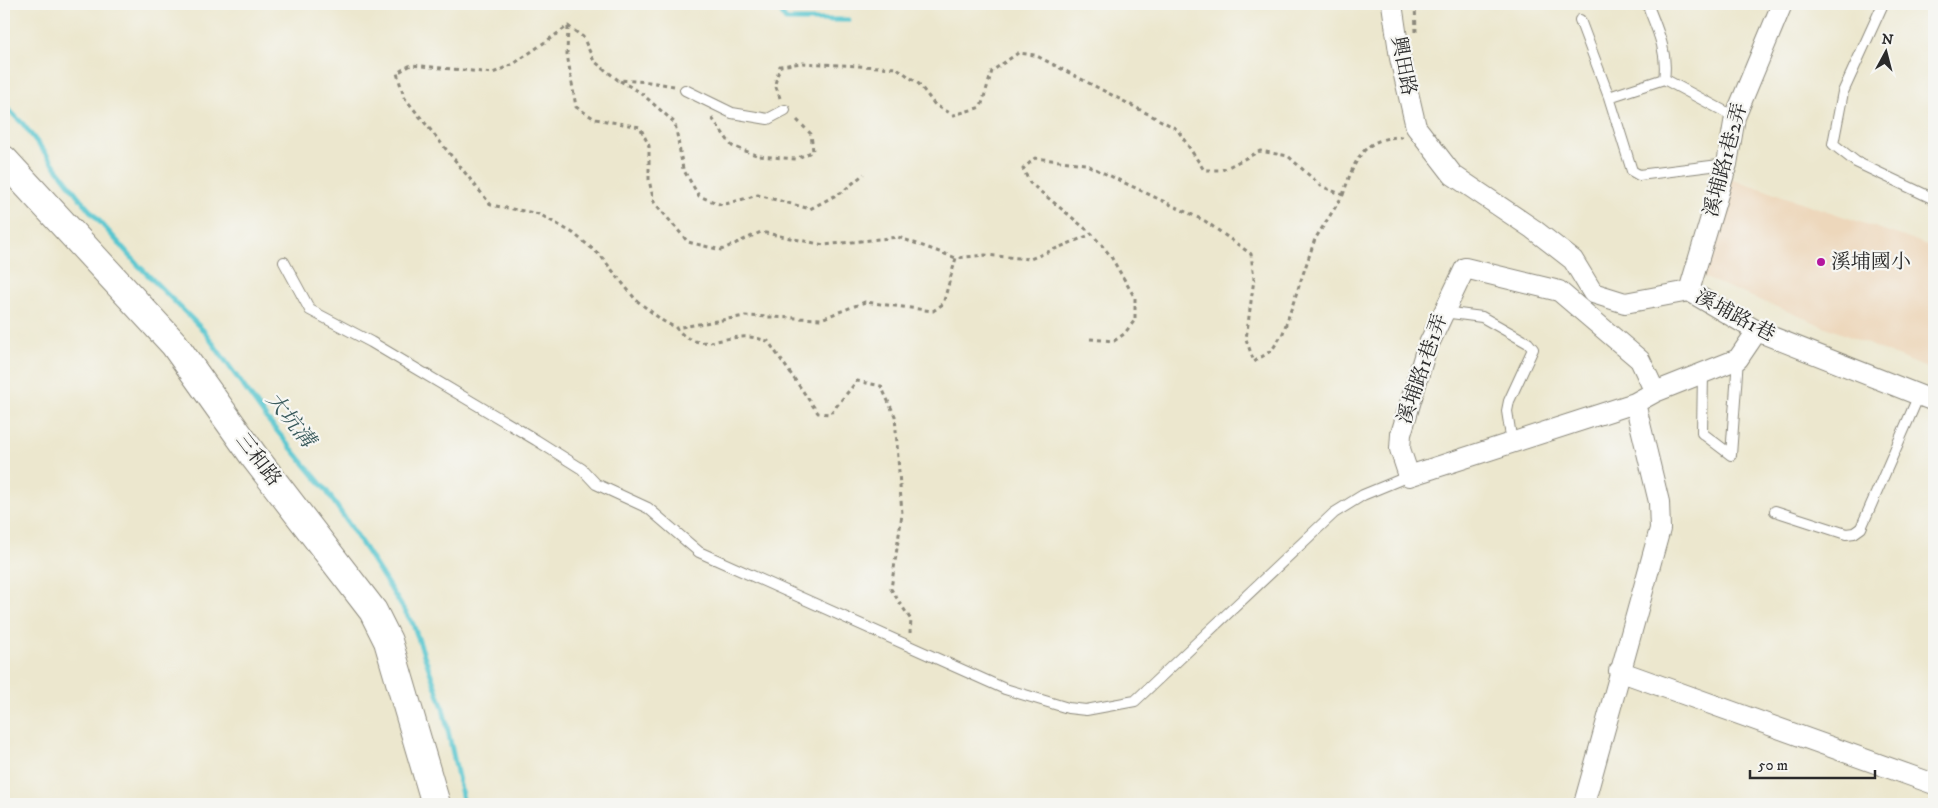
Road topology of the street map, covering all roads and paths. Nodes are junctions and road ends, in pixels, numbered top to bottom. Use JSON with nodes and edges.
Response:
{"nodes":[{"id":1,"x":1392,"y":4,"type":"edge"},
{"id":2,"x":1782,"y":4,"type":"edge"},
{"id":3,"x":1883,"y":4,"type":"edge"},
{"id":4,"x":1648,"y":6,"type":"dead end"},
{"id":5,"x":1580,"y":20,"type":"dead end"},
{"id":6,"x":568,"y":26,"type":"junction"},
{"id":7,"x":1664,"y":79,"type":"junction"},
{"id":8,"x":618,"y":80,"type":"junction"},
{"id":9,"x":685,"y":90,"type":"joint"},
{"id":10,"x":1609,"y":97,"type":"junction"},
{"id":11,"x":784,"y":110,"type":"junction"},
{"id":12,"x":709,"y":114,"type":"dead end"},
{"id":13,"x":1735,"y":117,"type":"junction"},
{"id":14,"x":1416,"y":127,"type":"joint"},
{"id":15,"x":4,"y":160,"type":"edge"},
{"id":16,"x":1727,"y":164,"type":"junction"},
{"id":17,"x":864,"y":174,"type":"dead end"},
{"id":18,"x":1934,"y":199,"type":"edge"},
{"id":19,"x":1092,"y":234,"type":"junction"},
{"id":20,"x":956,"y":258,"type":"junction"},
{"id":21,"x":284,"y":262,"type":"dead end"},
{"id":22,"x":1689,"y":291,"type":"junction"},
{"id":23,"x":1442,"y":312,"type":"junction"},
{"id":24,"x":676,"y":328,"type":"junction"},
{"id":25,"x":1757,"y":331,"type":"junction"},
{"id":26,"x":1090,"y":339,"type":"dead end"},
{"id":27,"x":1738,"y":359,"type":"junction"},
{"id":28,"x":1703,"y":373,"type":"junction"},
{"id":29,"x":1655,"y":392,"type":"junction"},
{"id":30,"x":1927,"y":398,"type":"edge"},
{"id":31,"x":1635,"y":403,"type":"junction"},
{"id":32,"x":1512,"y":443,"type":"junction"},
{"id":33,"x":1409,"y":476,"type":"junction"},
{"id":34,"x":1775,"y":511,"type":"dead end"},
{"id":35,"x":909,"y":647,"type":"junction"},
{"id":36,"x":1619,"y":671,"type":"junction"},
{"id":37,"x":1934,"y":784,"type":"edge"},
{"id":38,"x":436,"y":804,"type":"edge"},
{"id":39,"x":1584,"y":804,"type":"edge"}],
"edges":[{"from":1,"to":14,"type":"street","name":"興田路"},
{"from":2,"to":13,"type":"street","name":"溪埔路1巷2弄"},
{"from":3,"to":18,"type":"lane"},
{"from":4,"to":7,"type":"lane"},
{"from":5,"to":10,"type":"lane"},
{"from":6,"to":8,"type":"path"},
{"from":6,"to":20,"type":"path"},
{"from":6,"to":24,"type":"path"},
{"from":7,"to":10,"type":"lane"},
{"from":7,"to":13,"type":"lane"},
{"from":8,"to":9,"type":"path"},
{"from":8,"to":17,"type":"path"},
{"from":9,"to":11,"type":"lane"},
{"from":10,"to":16,"type":"lane"},
{"from":11,"to":12,"type":"path"},
{"from":11,"to":19,"type":"path"},
{"from":13,"to":16,"type":"street","name":"溪埔路1巷2弄"},
{"from":14,"to":22,"type":"street","name":"溪埔路1巷"},
{"from":15,"to":38,"type":"main road","name":"三和路"},
{"from":16,"to":22,"type":"street","name":"溪埔路1巷2弄"},
{"from":19,"to":20,"type":"path"},
{"from":19,"to":26,"type":"path"},
{"from":20,"to":24,"type":"path"},
{"from":21,"to":35,"type":"lane"},
{"from":22,"to":25,"type":"street","name":"溪埔路1巷"},
{"from":23,"to":29,"type":"street","name":"溪埔路1巷1弄"},
{"from":23,"to":32,"type":"lane"},
{"from":23,"to":33,"type":"street","name":"溪埔路1巷1弄"},
{"from":24,"to":35,"type":"path"},
{"from":25,"to":27,"type":"street"},
{"from":25,"to":30,"type":"street","name":"溪埔路1巷"},
{"from":27,"to":28,"type":"street"},
{"from":27,"to":28,"type":"lane"},
{"from":28,"to":29,"type":"street"},
{"from":29,"to":31,"type":"street"},
{"from":30,"to":34,"type":"lane"},
{"from":31,"to":32,"type":"street"},
{"from":31,"to":36,"type":"street"},
{"from":32,"to":33,"type":"street"},
{"from":33,"to":35,"type":"lane"},
{"from":36,"to":37,"type":"street"},
{"from":36,"to":39,"type":"street"}]}
